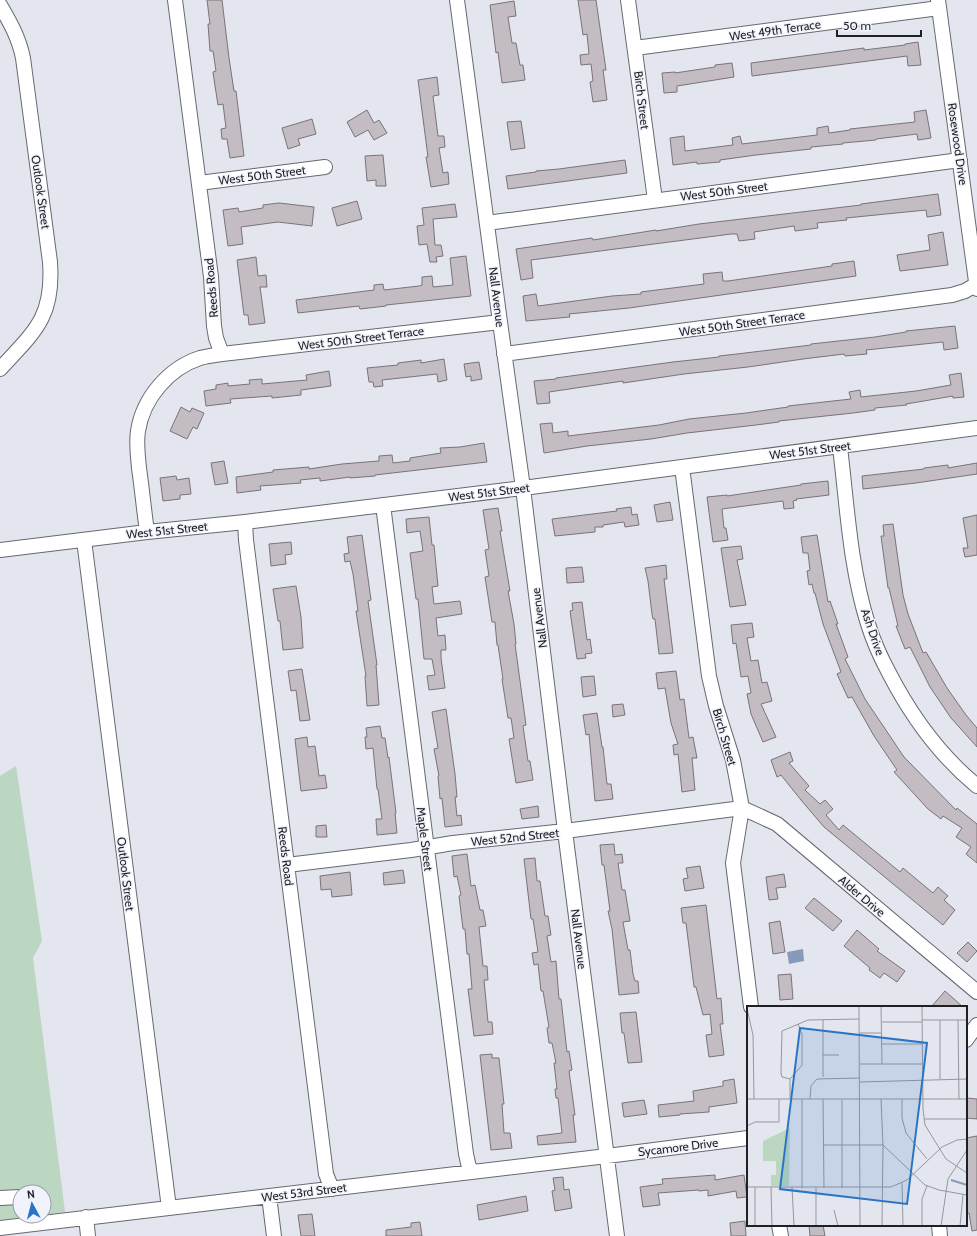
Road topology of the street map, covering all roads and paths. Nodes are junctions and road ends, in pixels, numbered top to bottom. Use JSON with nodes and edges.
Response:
{"nodes":[{"id":1,"x":175,"y":0,"type":"edge"},
{"id":2,"x":457,"y":0,"type":"edge"},
{"id":3,"x":628,"y":0,"type":"edge"},
{"id":4,"x":939,"y":4,"type":"edge"},
{"id":5,"x":0,"y":5,"type":"edge"},
{"id":6,"x":635,"y":48,"type":"junction"},
{"id":7,"x":960,"y":160,"type":"junction"},
{"id":8,"x":326,"y":167,"type":"dead end"},
{"id":9,"x":199,"y":183,"type":"junction"},
{"id":10,"x":655,"y":200,"type":"junction"},
{"id":11,"x":487,"y":223,"type":"junction"},
{"id":12,"x":977,"y":286,"type":"edge"},
{"id":13,"x":500,"y":322,"type":"junction"},
{"id":14,"x":222,"y":354,"type":"junction"},
{"id":15,"x":504,"y":354,"type":"junction"},
{"id":16,"x":0,"y":369,"type":"edge"},
{"id":17,"x":977,"y":428,"type":"edge"},
{"id":18,"x":840,"y":446,"type":"junction"},
{"id":19,"x":682,"y":467,"type":"junction"},
{"id":20,"x":523,"y":488,"type":"junction"},
{"id":21,"x":383,"y":505,"type":"junction"},
{"id":22,"x":245,"y":522,"type":"junction"},
{"id":23,"x":147,"y":532,"type":"junction"},
{"id":24,"x":84,"y":540,"type":"junction"},
{"id":25,"x":0,"y":550,"type":"edge"},
{"id":26,"x":977,"y":786,"type":"edge"},
{"id":27,"x":742,"y":808,"type":"junction"},
{"id":28,"x":565,"y":831,"type":"junction"},
{"id":29,"x":426,"y":847,"type":"junction"},
{"id":30,"x":287,"y":865,"type":"junction"},
{"id":31,"x":977,"y":992,"type":"edge"},
{"id":32,"x":751,"y":1006,"type":"edge"},
{"id":33,"x":977,"y":1025,"type":"edge"},
{"id":34,"x":967,"y":1039,"type":"edge"},
{"id":35,"x":747,"y":1138,"type":"edge"},
{"id":36,"x":607,"y":1156,"type":"junction"},
{"id":37,"x":470,"y":1172,"type":"junction"},
{"id":38,"x":332,"y":1189,"type":"junction"},
{"id":39,"x":269,"y":1196,"type":"junction"},
{"id":40,"x":12,"y":1197,"type":"edge"},
{"id":41,"x":0,"y":1198,"type":"edge"},
{"id":42,"x":168,"y":1208,"type":"junction"},
{"id":43,"x":86,"y":1217,"type":"junction"},
{"id":44,"x":52,"y":1219,"type":"edge"},
{"id":45,"x":18,"y":1224,"type":"edge"},
{"id":46,"x":779,"y":1226,"type":"edge"},
{"id":47,"x":939,"y":1226,"type":"edge"},
{"id":48,"x":0,"y":1228,"type":"edge"},
{"id":49,"x":88,"y":1236,"type":"edge"},
{"id":50,"x":274,"y":1236,"type":"edge"},
{"id":51,"x":617,"y":1236,"type":"edge"},
{"id":52,"x":781,"y":1236,"type":"edge"},
{"id":53,"x":940,"y":1236,"type":"edge"}],
"edges":[{"from":1,"to":9,"type":"street","name":"Reeds Road"},
{"from":2,"to":11,"type":"street","name":"Nall Avenue"},
{"from":3,"to":6,"type":"street","name":"Birch Street"},
{"from":4,"to":6,"type":"street","name":"West 49th Terrace"},
{"from":4,"to":7,"type":"street","name":"Rosewood Drive"},
{"from":5,"to":16,"type":"street","name":"Outlook Street"},
{"from":6,"to":10,"type":"street","name":"Birch Street"},
{"from":7,"to":10,"type":"street","name":"West 50th Street"},
{"from":7,"to":12,"type":"street","name":"Rosewood Drive"},
{"from":8,"to":9,"type":"street","name":"West 50th Street"},
{"from":9,"to":14,"type":"street","name":"Reeds Road"},
{"from":10,"to":11,"type":"street","name":"West 50th Street"},
{"from":11,"to":13,"type":"street","name":"Nall Avenue"},
{"from":12,"to":15,"type":"street","name":"West 50th Street Terrace"},
{"from":13,"to":14,"type":"street","name":"West 50th Street Terrace"},
{"from":13,"to":15,"type":"street","name":"Nall Avenue"},
{"from":14,"to":23,"type":"street"},
{"from":15,"to":20,"type":"street","name":"Nall Avenue"},
{"from":17,"to":18,"type":"street","name":"West 51st Street"},
{"from":18,"to":19,"type":"street","name":"West 51st Street"},
{"from":18,"to":26,"type":"street","name":"Ash Drive"},
{"from":19,"to":20,"type":"street","name":"West 51st Street"},
{"from":19,"to":27,"type":"street","name":"Birch Street"},
{"from":20,"to":21,"type":"street","name":"West 51st Street"},
{"from":20,"to":28,"type":"street","name":"Nall Avenue"},
{"from":21,"to":22,"type":"street","name":"West 51st Street"},
{"from":21,"to":29,"type":"street","name":"Maple Street"},
{"from":22,"to":23,"type":"street","name":"West 51st Street"},
{"from":22,"to":30,"type":"street","name":"Reeds Road"},
{"from":23,"to":24,"type":"street","name":"West 51st Street"},
{"from":24,"to":25,"type":"street","name":"West 51st Street"},
{"from":24,"to":42,"type":"street","name":"Outlook Street"},
{"from":27,"to":28,"type":"street","name":"West 52nd Street"},
{"from":27,"to":31,"type":"street","name":"Alder Drive"},
{"from":27,"to":32,"type":"street","name":"Birch Street"},
{"from":28,"to":29,"type":"street","name":"West 52nd Street"},
{"from":28,"to":36,"type":"street","name":"Nall Avenue"},
{"from":29,"to":30,"type":"street","name":"West 52nd Street"},
{"from":29,"to":37,"type":"street","name":"Maple Street"},
{"from":30,"to":38,"type":"street","name":"Reeds Road"},
{"from":33,"to":34,"type":"street"},
{"from":35,"to":36,"type":"street","name":"Sycamore Drive"},
{"from":36,"to":37,"type":"street","name":"West 53rd Street"},
{"from":36,"to":51,"type":"street","name":"Nall Avenue"},
{"from":37,"to":38,"type":"street","name":"West 53rd Street"},
{"from":38,"to":39,"type":"street","name":"West 53rd Street"},
{"from":39,"to":42,"type":"street","name":"West 53rd Street"},
{"from":39,"to":50,"type":"street"},
{"from":40,"to":41,"type":"street"},
{"from":42,"to":43,"type":"street","name":"West 53rd Street"},
{"from":43,"to":44,"type":"street","name":"West 53rd Street"},
{"from":43,"to":49,"type":"street"},
{"from":45,"to":48,"type":"street","name":"West 53rd Street"},
{"from":46,"to":52,"type":"street"},
{"from":47,"to":53,"type":"street"}]}
